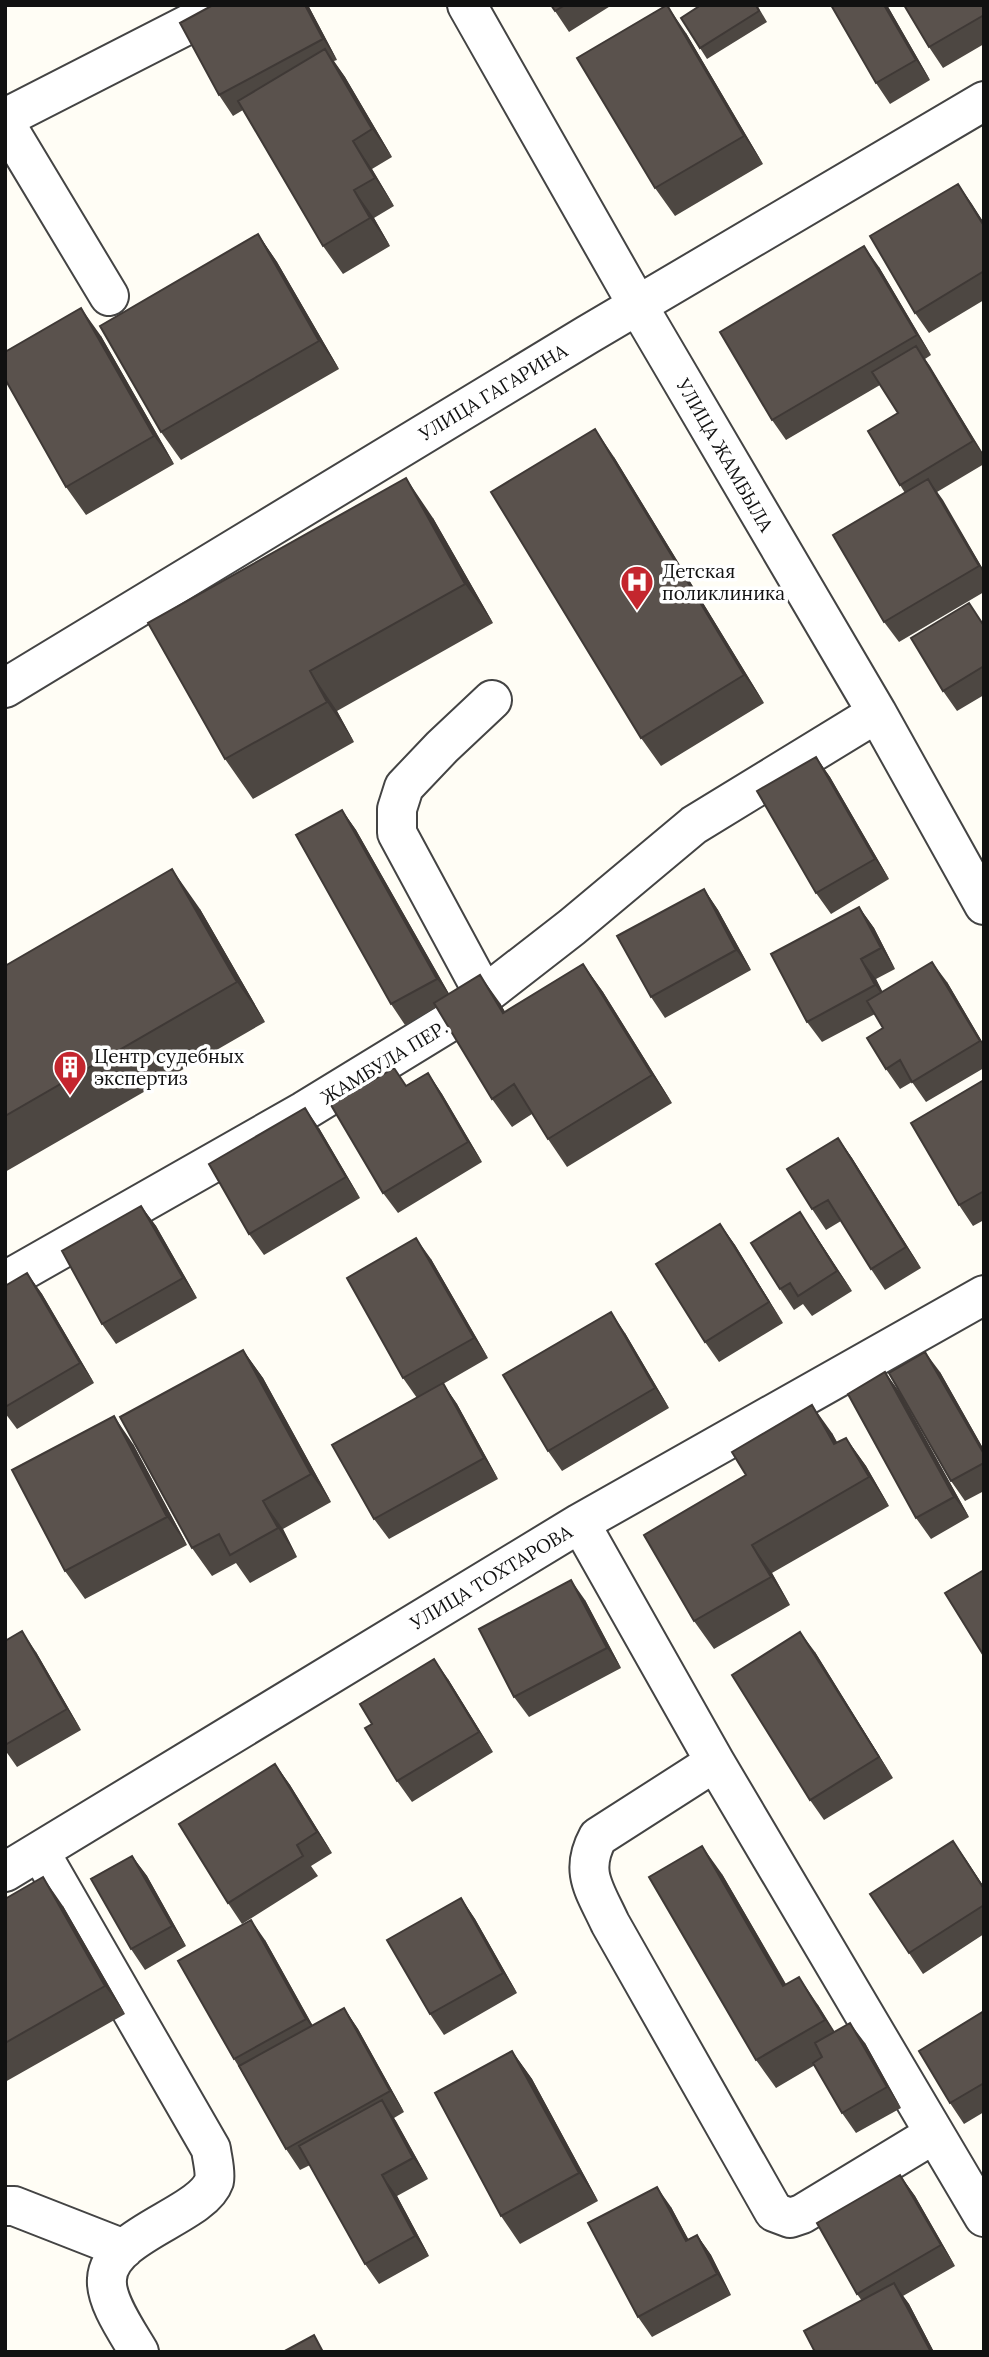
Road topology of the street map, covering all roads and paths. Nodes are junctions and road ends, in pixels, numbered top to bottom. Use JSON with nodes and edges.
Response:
{"nodes":[{"id":1,"x":226,"y":5,"type":"edge"},
{"id":2,"x":467,"y":5,"type":"edge"},
{"id":3,"x":984,"y":101,"type":"edge"},
{"id":4,"x":5,"y":121,"type":"edge"},
{"id":5,"x":108,"y":296,"type":"dead end"},
{"id":6,"x":638,"y":306,"type":"junction"},
{"id":7,"x":5,"y":688,"type":"edge"},
{"id":8,"x":492,"y":700,"type":"dead end"},
{"id":9,"x":877,"y":713,"type":"junction"},
{"id":10,"x":984,"y":905,"type":"edge"},
{"id":11,"x":485,"y":996,"type":"junction"},
{"id":12,"x":5,"y":1281,"type":"edge"},
{"id":13,"x":984,"y":1296,"type":"edge"},
{"id":14,"x":580,"y":1522,"type":"junction"},
{"id":15,"x":715,"y":1762,"type":"junction"},
{"id":16,"x":40,"y":1852,"type":"junction"},
{"id":17,"x":5,"y":1872,"type":"edge"},
{"id":18,"x":934,"y":2134,"type":"junction"},
{"id":19,"x":5,"y":2206,"type":"edge"},
{"id":20,"x":984,"y":2217,"type":"edge"},
{"id":21,"x":124,"y":2249,"type":"junction"},
{"id":22,"x":139,"y":2352,"type":"edge"}],
"edges":[{"from":1,"to":4,"type":"street"},
{"from":2,"to":6,"type":"street","name":"УЛИЦА ЖАМБЫЛА"},
{"from":3,"to":6,"type":"street","name":"УЛИЦА ГАГАРИНА"},
{"from":4,"to":5,"type":"street"},
{"from":6,"to":7,"type":"street","name":"УЛИЦА ГАГАРИНА"},
{"from":6,"to":9,"type":"street","name":"УЛИЦА ЖАМБЫЛА"},
{"from":8,"to":11,"type":"street"},
{"from":9,"to":10,"type":"street","name":"УЛИЦА ЖАМБЫЛА"},
{"from":9,"to":11,"type":"street","name":"ЖАМБУЛА ПЕР."},
{"from":11,"to":12,"type":"street","name":"ЖАМБУЛА ПЕР."},
{"from":13,"to":14,"type":"street","name":"УЛИЦА ТОХТАРОВА"},
{"from":14,"to":15,"type":"street"},
{"from":14,"to":16,"type":"street","name":"УЛИЦА ТОХТАРОВА"},
{"from":15,"to":18,"type":"street"},
{"from":15,"to":18,"type":"street"},
{"from":16,"to":17,"type":"street","name":"УЛИЦА ТОХТАРОВА"},
{"from":16,"to":21,"type":"street"},
{"from":18,"to":20,"type":"street"},
{"from":19,"to":21,"type":"street"},
{"from":21,"to":22,"type":"street"}]}
